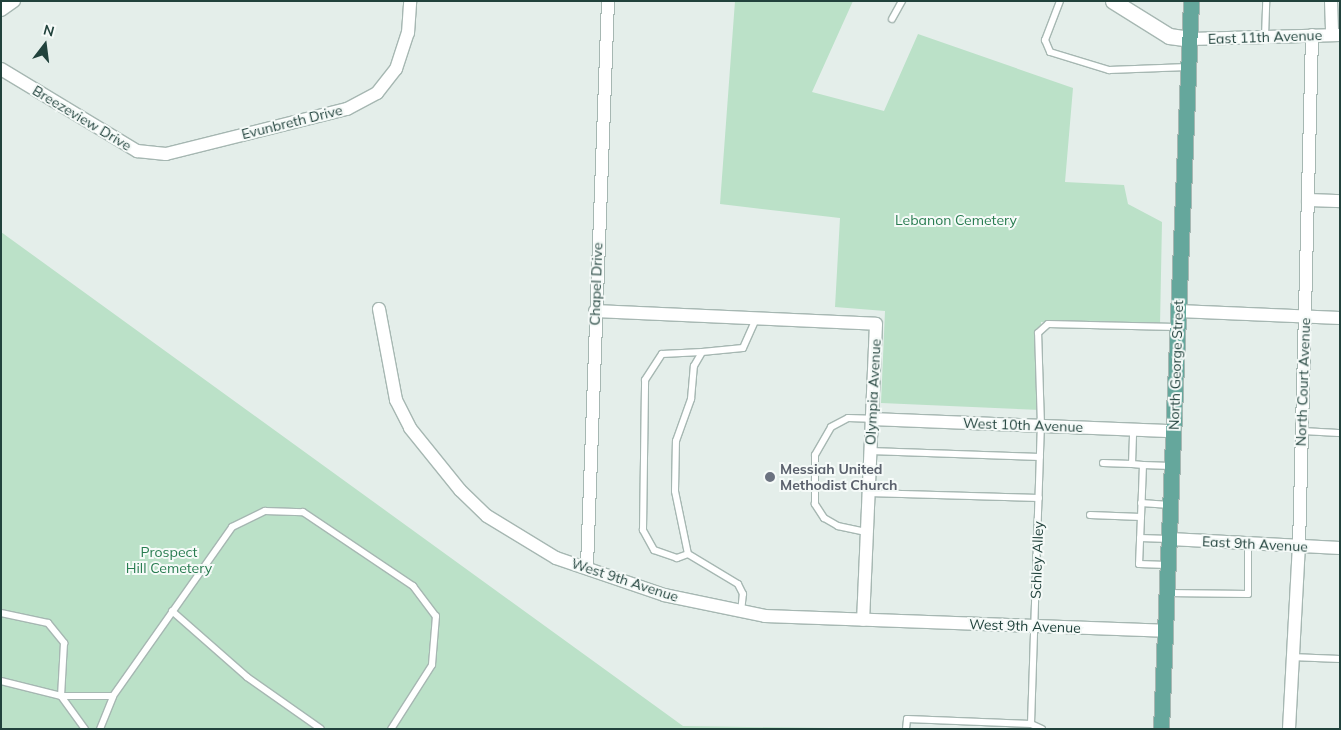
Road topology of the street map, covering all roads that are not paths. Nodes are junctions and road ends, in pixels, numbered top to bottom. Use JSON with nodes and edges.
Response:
{"nodes":[{"id":1,"x":14,"y":1,"type":"edge"},
{"id":2,"x":410,"y":1,"type":"edge"},
{"id":3,"x":608,"y":1,"type":"edge"},
{"id":4,"x":902,"y":1,"type":"edge"},
{"id":5,"x":1060,"y":1,"type":"edge"},
{"id":6,"x":1113,"y":1,"type":"edge"},
{"id":7,"x":1191,"y":1,"type":"edge"},
{"id":8,"x":1266,"y":1,"type":"edge"},
{"id":9,"x":1331,"y":1,"type":"edge"},
{"id":10,"x":1,"y":10,"type":"edge"},
{"id":11,"x":892,"y":19,"type":"dead end"},
{"id":12,"x":1312,"y":35,"type":"junction"},
{"id":13,"x":1336,"y":35,"type":"edge"},
{"id":14,"x":1265,"y":37,"type":"junction"},
{"id":15,"x":1190,"y":39,"type":"junction"},
{"id":16,"x":1188,"y":67,"type":"junction"},
{"id":17,"x":1,"y":69,"type":"edge"},
{"id":18,"x":166,"y":154,"type":"joint"},
{"id":19,"x":1308,"y":200,"type":"junction"},
{"id":20,"x":1340,"y":201,"type":"edge"},
{"id":21,"x":379,"y":309,"type":"dead end"},
{"id":22,"x":595,"y":311,"type":"junction"},
{"id":23,"x":1178,"y":311,"type":"junction"},
{"id":24,"x":1305,"y":317,"type":"junction"},
{"id":25,"x":1340,"y":318,"type":"edge"},
{"id":26,"x":756,"y":319,"type":"junction"},
{"id":27,"x":1177,"y":327,"type":"junction"},
{"id":28,"x":702,"y":352,"type":"junction"},
{"id":29,"x":871,"y":419,"type":"junction"},
{"id":30,"x":1041,"y":426,"type":"junction"},
{"id":31,"x":1133,"y":430,"type":"junction"},
{"id":32,"x":1174,"y":431,"type":"junction"},
{"id":33,"x":1300,"y":431,"type":"junction"},
{"id":34,"x":1340,"y":433,"type":"edge"},
{"id":35,"x":870,"y":451,"type":"junction"},
{"id":36,"x":1040,"y":457,"type":"junction"},
{"id":37,"x":1102,"y":463,"type":"dead end"},
{"id":38,"x":1132,"y":464,"type":"junction"},
{"id":39,"x":1143,"y":465,"type":"junction"},
{"id":40,"x":1172,"y":466,"type":"junction"},
{"id":41,"x":868,"y":493,"type":"junction"},
{"id":42,"x":1039,"y":498,"type":"junction"},
{"id":43,"x":1141,"y":503,"type":"junction"},
{"id":44,"x":1171,"y":505,"type":"junction"},
{"id":45,"x":1090,"y":515,"type":"dead end"},
{"id":46,"x":1141,"y":517,"type":"junction"},
{"id":47,"x":866,"y":532,"type":"junction"},
{"id":48,"x":1140,"y":538,"type":"junction"},
{"id":49,"x":1170,"y":539,"type":"junction"},
{"id":50,"x":1248,"y":544,"type":"junction"},
{"id":51,"x":1299,"y":546,"type":"junction"},
{"id":52,"x":1340,"y":548,"type":"edge"},
{"id":53,"x":688,"y":554,"type":"junction"},
{"id":54,"x":587,"y":566,"type":"junction"},
{"id":55,"x":1168,"y":566,"type":"junction"},
{"id":56,"x":1167,"y":593,"type":"junction"},
{"id":57,"x":172,"y":612,"type":"junction"},
{"id":58,"x":1,"y":613,"type":"edge"},
{"id":59,"x":741,"y":613,"type":"junction"},
{"id":60,"x":863,"y":620,"type":"junction"},
{"id":61,"x":1035,"y":627,"type":"junction"},
{"id":62,"x":1165,"y":631,"type":"junction"},
{"id":63,"x":1290,"y":657,"type":"junction"},
{"id":64,"x":1340,"y":659,"type":"edge"},
{"id":65,"x":1,"y":681,"type":"edge"},
{"id":66,"x":61,"y":696,"type":"junction"},
{"id":67,"x":113,"y":696,"type":"junction"},
{"id":68,"x":1031,"y":724,"type":"junction"},
{"id":69,"x":85,"y":729,"type":"edge"},
{"id":70,"x":100,"y":729,"type":"edge"},
{"id":71,"x":321,"y":729,"type":"edge"},
{"id":72,"x":391,"y":729,"type":"edge"},
{"id":73,"x":906,"y":729,"type":"edge"},
{"id":74,"x":1042,"y":729,"type":"edge"},
{"id":75,"x":1161,"y":729,"type":"edge"},
{"id":76,"x":1289,"y":729,"type":"edge"}],
"edges":[{"from":1,"to":10,"type":"street"},
{"from":2,"to":18,"type":"street","name":"Evunbreth Drive"},
{"from":3,"to":22,"type":"street","name":"Chapel Drive"},
{"from":4,"to":11,"type":"lane"},
{"from":5,"to":16,"type":"lane"},
{"from":6,"to":15,"type":"street"},
{"from":7,"to":15,"type":"main road","name":"North George Street"},
{"from":8,"to":14,"type":"lane"},
{"from":9,"to":13,"type":"street"},
{"from":12,"to":13,"type":"street","name":"East 11th Avenue"},
{"from":12,"to":14,"type":"street","name":"East 11th Avenue"},
{"from":12,"to":19,"type":"street","name":"North Court Avenue"},
{"from":14,"to":15,"type":"street","name":"East 11th Avenue"},
{"from":15,"to":16,"type":"main road","name":"North George Street"},
{"from":16,"to":23,"type":"main road","name":"North George Street"},
{"from":17,"to":18,"type":"street","name":"Breezeview Drive"},
{"from":19,"to":20,"type":"street"},
{"from":19,"to":24,"type":"street","name":"North Court Avenue"},
{"from":21,"to":54,"type":"street","name":"West 9th Avenue"},
{"from":22,"to":26,"type":"street","name":"Olympia Avenue"},
{"from":22,"to":54,"type":"street","name":"Chapel Drive"},
{"from":23,"to":24,"type":"street"},
{"from":23,"to":27,"type":"main road","name":"North George Street"},
{"from":24,"to":25,"type":"street"},
{"from":24,"to":33,"type":"street","name":"North Court Avenue"},
{"from":26,"to":28,"type":"lane"},
{"from":26,"to":29,"type":"street","name":"Olympia Avenue"},
{"from":27,"to":30,"type":"lane","name":"Schley Alley"},
{"from":27,"to":32,"type":"main road","name":"North George Street"},
{"from":28,"to":53,"type":"lane"},
{"from":28,"to":53,"type":"lane"},
{"from":29,"to":30,"type":"street","name":"West 10th Avenue"},
{"from":29,"to":35,"type":"street","name":"Olympia Avenue"},
{"from":29,"to":47,"type":"lane"},
{"from":30,"to":31,"type":"street","name":"West 10th Avenue"},
{"from":30,"to":36,"type":"lane","name":"Schley Alley"},
{"from":31,"to":32,"type":"street","name":"West 10th Avenue"},
{"from":31,"to":38,"type":"lane"},
{"from":32,"to":40,"type":"main road","name":"North George Street"},
{"from":33,"to":34,"type":"lane"},
{"from":33,"to":51,"type":"street","name":"North Court Avenue"},
{"from":35,"to":36,"type":"lane"},
{"from":35,"to":41,"type":"street","name":"Olympia Avenue"},
{"from":36,"to":42,"type":"lane","name":"Schley Alley"},
{"from":37,"to":38,"type":"lane"},
{"from":38,"to":39,"type":"lane"},
{"from":39,"to":40,"type":"lane"},
{"from":39,"to":43,"type":"lane"},
{"from":40,"to":44,"type":"main road","name":"North George Street"},
{"from":41,"to":42,"type":"lane"},
{"from":41,"to":47,"type":"street","name":"Olympia Avenue"},
{"from":42,"to":61,"type":"lane","name":"Schley Alley"},
{"from":43,"to":44,"type":"lane"},
{"from":43,"to":46,"type":"lane"},
{"from":44,"to":49,"type":"main road","name":"North George Street"},
{"from":45,"to":46,"type":"lane"},
{"from":46,"to":48,"type":"lane"},
{"from":47,"to":60,"type":"street","name":"Olympia Avenue"},
{"from":48,"to":49,"type":"lane"},
{"from":48,"to":55,"type":"lane"},
{"from":49,"to":50,"type":"street","name":"East 9th Avenue"},
{"from":49,"to":55,"type":"main road","name":"North George Street"},
{"from":50,"to":51,"type":"street","name":"East 9th Avenue"},
{"from":50,"to":56,"type":"lane"},
{"from":51,"to":52,"type":"street","name":"East 9th Avenue"},
{"from":51,"to":63,"type":"street","name":"North Court Avenue"},
{"from":53,"to":59,"type":"lane"},
{"from":54,"to":59,"type":"street","name":"West 9th Avenue"},
{"from":55,"to":56,"type":"main road","name":"North George Street"},
{"from":56,"to":62,"type":"main road","name":"North George Street"},
{"from":57,"to":67,"type":"lane"},
{"from":57,"to":71,"type":"lane"},
{"from":57,"to":72,"type":"lane"},
{"from":58,"to":66,"type":"lane"},
{"from":59,"to":60,"type":"street","name":"West 9th Avenue"},
{"from":60,"to":61,"type":"street","name":"West 9th Avenue"},
{"from":61,"to":62,"type":"street","name":"West 9th Avenue"},
{"from":61,"to":68,"type":"lane","name":"Schley Alley"},
{"from":62,"to":75,"type":"main road","name":"North George Street"},
{"from":63,"to":64,"type":"lane"},
{"from":63,"to":76,"type":"street","name":"North Court Avenue"},
{"from":65,"to":66,"type":"lane"},
{"from":66,"to":67,"type":"lane"},
{"from":66,"to":69,"type":"lane"},
{"from":67,"to":70,"type":"lane"},
{"from":68,"to":73,"type":"lane"},
{"from":68,"to":74,"type":"lane"}]}
